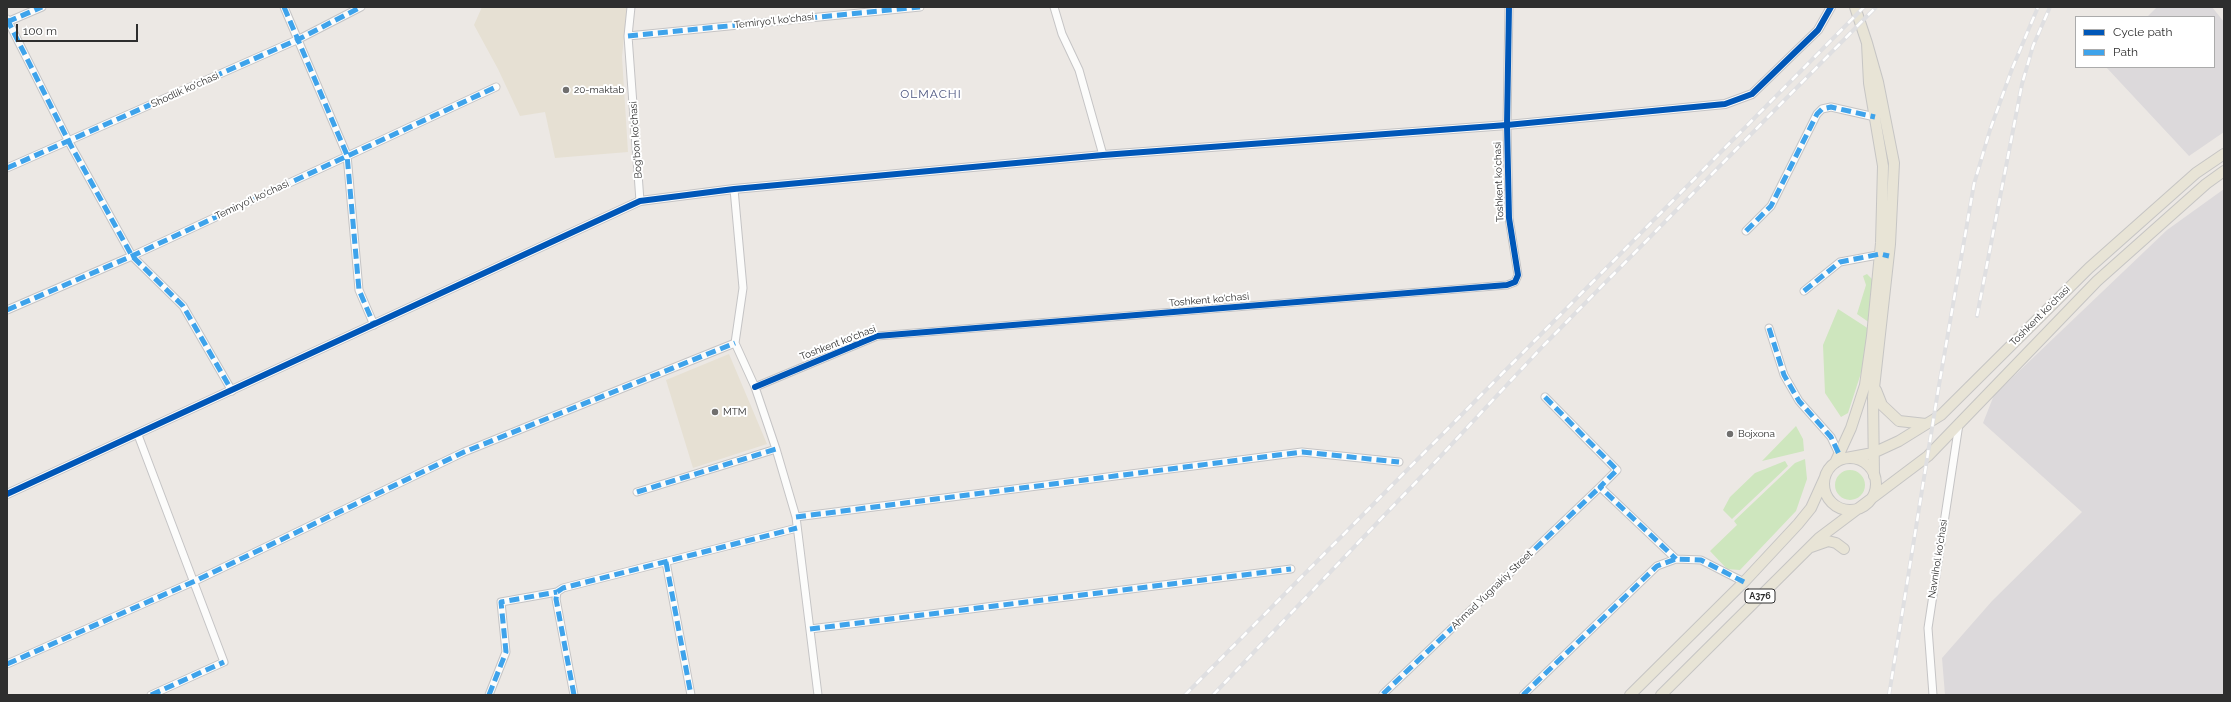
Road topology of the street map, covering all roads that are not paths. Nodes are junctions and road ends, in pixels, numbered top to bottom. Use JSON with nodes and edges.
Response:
{"nodes":[{"id":1,"x":42,"y":7,"type":"edge"},
{"id":2,"x":284,"y":7,"type":"edge"},
{"id":3,"x":361,"y":7,"type":"edge"},
{"id":4,"x":631,"y":7,"type":"edge"},
{"id":5,"x":920,"y":7,"type":"edge"},
{"id":6,"x":1054,"y":7,"type":"edge"},
{"id":7,"x":1509,"y":7,"type":"edge"},
{"id":8,"x":1831,"y":7,"type":"edge"},
{"id":9,"x":1855,"y":7,"type":"edge"},
{"id":10,"x":7,"y":21,"type":"edge"},
{"id":11,"x":628,"y":36,"type":"junction"},
{"id":12,"x":299,"y":39,"type":"junction"},
{"id":13,"x":1866,"y":44,"type":"junction"},
{"id":14,"x":496,"y":86,"type":"dead end"},
{"id":15,"x":1875,"y":117,"type":"junction"},
{"id":16,"x":1507,"y":124,"type":"junction"},
{"id":17,"x":69,"y":142,"type":"junction"},
{"id":18,"x":2224,"y":154,"type":"edge"},
{"id":19,"x":347,"y":155,"type":"junction"},
{"id":20,"x":1103,"y":155,"type":"junction"},
{"id":21,"x":7,"y":168,"type":"edge"},
{"id":22,"x":2224,"y":171,"type":"edge"},
{"id":23,"x":734,"y":189,"type":"junction"},
{"id":24,"x":640,"y":201,"type":"junction"},
{"id":25,"x":1746,"y":231,"type":"dead end"},
{"id":26,"x":1885,"y":255,"type":"junction"},
{"id":27,"x":132,"y":256,"type":"junction"},
{"id":28,"x":1804,"y":291,"type":"dead end"},
{"id":29,"x":7,"y":310,"type":"edge"},
{"id":30,"x":374,"y":325,"type":"junction"},
{"id":31,"x":1769,"y":328,"type":"dead end"},
{"id":32,"x":735,"y":343,"type":"junction"},
{"id":33,"x":1875,"y":381,"type":"junction"},
{"id":34,"x":755,"y":387,"type":"junction"},
{"id":35,"x":232,"y":391,"type":"junction"},
{"id":36,"x":1545,"y":397,"type":"dead end"},
{"id":37,"x":1926,"y":424,"type":"junction"},
{"id":38,"x":1959,"y":424,"type":"junction"},
{"id":39,"x":138,"y":435,"type":"junction"},
{"id":40,"x":776,"y":449,"type":"junction"},
{"id":41,"x":1873,"y":453,"type":"junction"},
{"id":42,"x":1840,"y":458,"type":"junction"},
{"id":43,"x":1399,"y":462,"type":"dead end"},
{"id":44,"x":1874,"y":476,"type":"junction"},
{"id":45,"x":1825,"y":477,"type":"junction"},
{"id":46,"x":1600,"y":487,"type":"junction"},
{"id":47,"x":637,"y":492,"type":"dead end"},
{"id":48,"x":7,"y":494,"type":"edge"},
{"id":49,"x":1865,"y":504,"type":"junction"},
{"id":50,"x":796,"y":517,"type":"junction"},
{"id":51,"x":797,"y":528,"type":"junction"},
{"id":52,"x":1807,"y":549,"type":"junction"},
{"id":53,"x":1844,"y":549,"type":"dead end"},
{"id":54,"x":1676,"y":560,"type":"junction"},
{"id":55,"x":666,"y":562,"type":"junction"},
{"id":56,"x":1291,"y":569,"type":"dead end"},
{"id":57,"x":195,"y":581,"type":"junction"},
{"id":58,"x":1744,"y":582,"type":"junction"},
{"id":59,"x":557,"y":592,"type":"junction"},
{"id":60,"x":810,"y":629,"type":"junction"},
{"id":61,"x":7,"y":664,"type":"edge"},
{"id":62,"x":1383,"y":694,"type":"dead end"},
{"id":63,"x":151,"y":695,"type":"edge"},
{"id":64,"x":489,"y":695,"type":"edge"},
{"id":65,"x":574,"y":695,"type":"edge"},
{"id":66,"x":691,"y":695,"type":"edge"},
{"id":67,"x":818,"y":695,"type":"edge"},
{"id":68,"x":1523,"y":695,"type":"edge"},
{"id":69,"x":1630,"y":695,"type":"edge"},
{"id":70,"x":1661,"y":695,"type":"edge"},
{"id":71,"x":1933,"y":695,"type":"edge"}],
"edges":[{"from":1,"to":10,"type":"street"},
{"from":2,"to":12,"type":"street"},
{"from":3,"to":12,"type":"street","name":"Shodlik ko'chasi"},
{"from":4,"to":11,"type":"street","name":"Bog'bon ko'chasi"},
{"from":5,"to":11,"type":"street","name":"Temiryo'l ko'chasi"},
{"from":6,"to":20,"type":"street"},
{"from":7,"to":16,"type":"street"},
{"from":8,"to":16,"type":"street"},
{"from":9,"to":13,"type":"main road"},
{"from":10,"to":17,"type":"street"},
{"from":11,"to":24,"type":"street","name":"Bog'bon ko'chasi"},
{"from":12,"to":17,"type":"street","name":"Shodlik ko'chasi"},
{"from":12,"to":19,"type":"street"},
{"from":13,"to":15,"type":"main road"},
{"from":13,"to":26,"type":"main road"},
{"from":14,"to":19,"type":"street","name":"Temiryo'l ko'chasi"},
{"from":15,"to":25,"type":"street"},
{"from":15,"to":26,"type":"main road"},
{"from":16,"to":20,"type":"street"},
{"from":16,"to":34,"type":"street","name":"Toshkent ko'chasi"},
{"from":17,"to":21,"type":"street","name":"Shodlik ko'chasi"},
{"from":17,"to":27,"type":"street"},
{"from":18,"to":37,"type":"main road","name":"Toshkent ko'chasi"},
{"from":19,"to":27,"type":"street","name":"Temiryo'l ko'chasi"},
{"from":19,"to":30,"type":"street"},
{"from":20,"to":23,"type":"street"},
{"from":22,"to":38,"type":"main road","name":"Toshkent ko'chasi"},
{"from":23,"to":24,"type":"street"},
{"from":23,"to":32,"type":"street"},
{"from":24,"to":30,"type":"street"},
{"from":26,"to":28,"type":"street"},
{"from":26,"to":33,"type":"main road"},
{"from":26,"to":42,"type":"main road"},
{"from":27,"to":29,"type":"street","name":"Temiryo'l ko'chasi"},
{"from":27,"to":35,"type":"street"},
{"from":30,"to":35,"type":"street"},
{"from":31,"to":42,"type":"street"},
{"from":32,"to":34,"type":"street"},
{"from":32,"to":57,"type":"street"},
{"from":33,"to":37,"type":"main road"},
{"from":33,"to":41,"type":"main road"},
{"from":34,"to":40,"type":"street"},
{"from":35,"to":39,"type":"street"},
{"from":36,"to":46,"type":"street","name":"Ahmad Yugnakiy Street"},
{"from":37,"to":41,"type":"main road","name":"Toshkent ko'chasi"},
{"from":38,"to":49,"type":"main road","name":"Toshkent ko'chasi"},
{"from":38,"to":71,"type":"street","name":"Navnihol ko'chasi"},
{"from":39,"to":48,"type":"street"},
{"from":39,"to":57,"type":"street"},
{"from":40,"to":47,"type":"street"},
{"from":40,"to":50,"type":"street"},
{"from":41,"to":42,"type":"main road","name":"Toshkent ko'chasi"},
{"from":41,"to":44,"type":"main road"},
{"from":42,"to":44,"type":"main road"},
{"from":42,"to":45,"type":"main road"},
{"from":43,"to":50,"type":"street"},
{"from":44,"to":49,"type":"main road"},
{"from":45,"to":49,"type":"main road"},
{"from":45,"to":58,"type":"main road"},
{"from":46,"to":54,"type":"street"},
{"from":46,"to":62,"type":"street","name":"Ahmad Yugnakiy Street"},
{"from":49,"to":52,"type":"main road","number":"A376"},
{"from":50,"to":51,"type":"street"},
{"from":51,"to":55,"type":"street"},
{"from":51,"to":60,"type":"street"},
{"from":52,"to":53,"type":"main road"},
{"from":52,"to":70,"type":"main road","number":"A376"},
{"from":54,"to":58,"type":"street"},
{"from":54,"to":68,"type":"street"},
{"from":55,"to":59,"type":"street"},
{"from":55,"to":66,"type":"street"},
{"from":56,"to":60,"type":"street"},
{"from":57,"to":61,"type":"street"},
{"from":57,"to":63,"type":"street"},
{"from":58,"to":69,"type":"main road"},
{"from":59,"to":64,"type":"street"},
{"from":59,"to":65,"type":"street"},
{"from":60,"to":67,"type":"street"}]}
